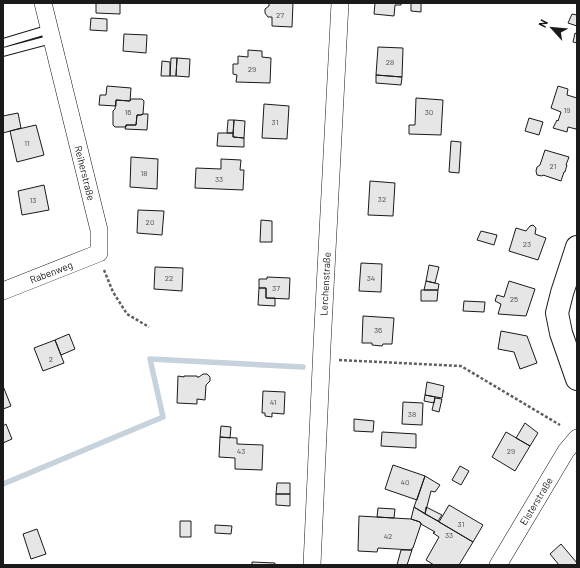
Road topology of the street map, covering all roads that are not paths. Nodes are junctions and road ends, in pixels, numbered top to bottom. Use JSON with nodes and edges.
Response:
{"nodes":[{"id":1,"x":43,"y":3,"type":"edge"},
{"id":2,"x":340,"y":3,"type":"edge"},
{"id":3,"x":51,"y":34,"type":"junction"},
{"id":4,"x":3,"y":43,"type":"edge"},
{"id":5,"x":3,"y":52,"type":"edge"},
{"id":6,"x":577,"y":248,"type":"edge"},
{"id":7,"x":99,"y":253,"type":"joint"},
{"id":8,"x":3,"y":291,"type":"edge"},
{"id":9,"x":577,"y":379,"type":"edge"},
{"id":10,"x":577,"y":438,"type":"edge"},
{"id":11,"x":312,"y":565,"type":"edge"},
{"id":12,"x":498,"y":565,"type":"edge"}],
"edges":[{"from":1,"to":3,"type":"street","name":"Reiherstraße"},
{"from":2,"to":11,"type":"street","name":"Lerchenstraße"},
{"from":3,"to":4,"type":"lane"},
{"from":3,"to":5,"type":"lane"},
{"from":3,"to":7,"type":"street","name":"Reiherstraße"},
{"from":6,"to":9,"type":"street"},
{"from":7,"to":8,"type":"street","name":"Rabenweg"},
{"from":10,"to":12,"type":"street","name":"Elsterstraße"}]}
